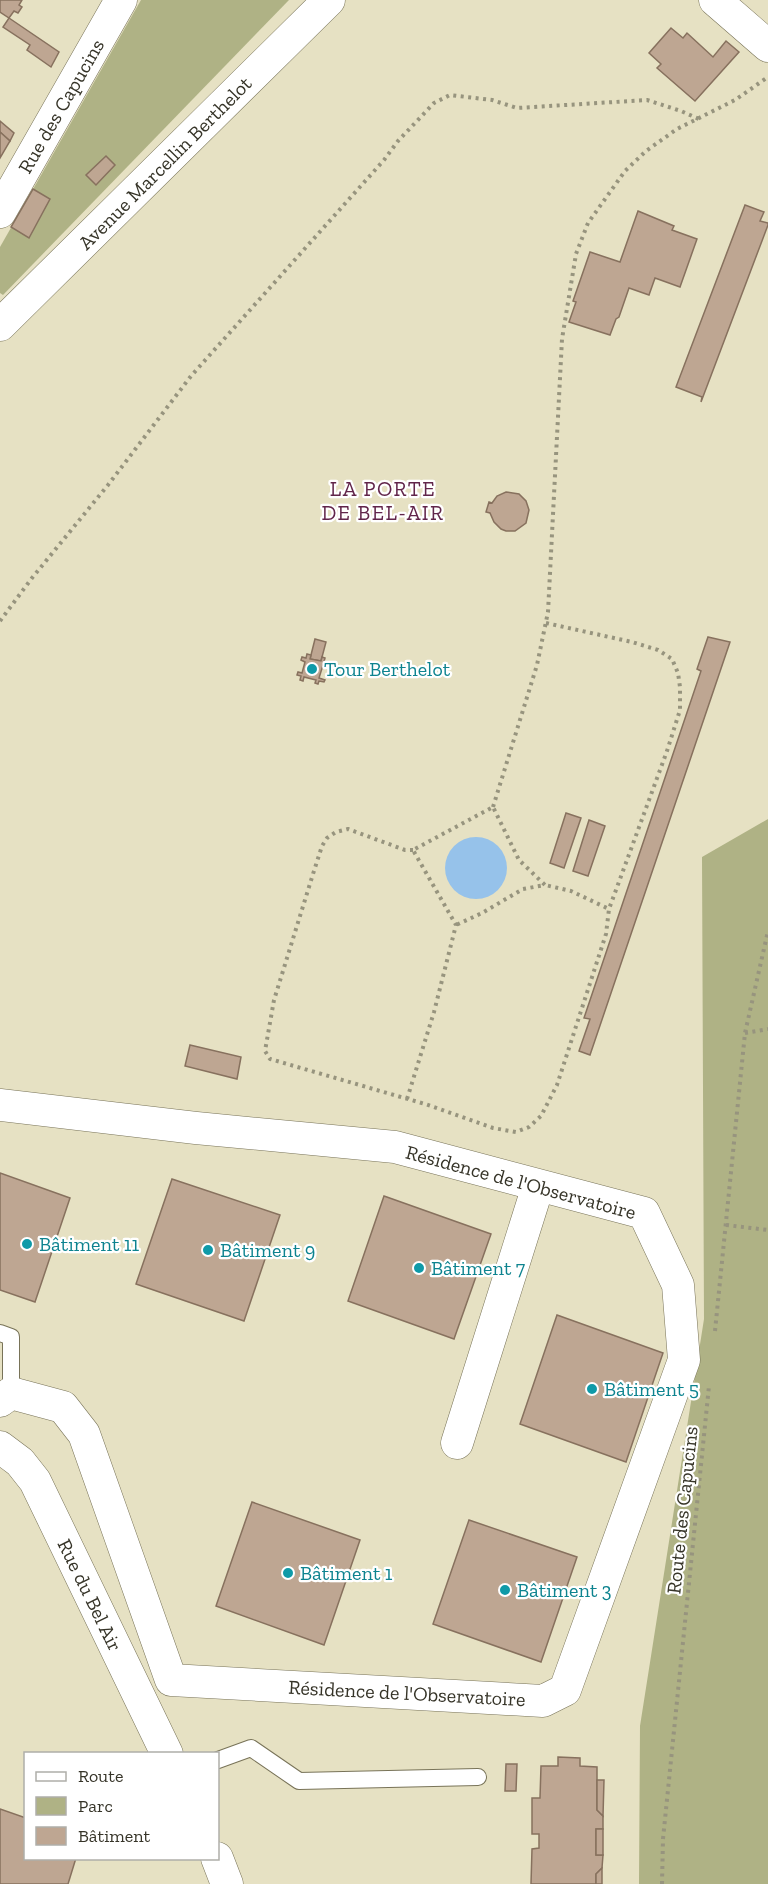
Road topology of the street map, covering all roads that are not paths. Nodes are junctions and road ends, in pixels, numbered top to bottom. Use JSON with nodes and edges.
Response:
{"nodes":[{"id":1,"x":121,"y":0,"type":"edge"},
{"id":2,"x":329,"y":0,"type":"edge"},
{"id":3,"x":715,"y":0,"type":"edge"},
{"id":4,"x":768,"y":46,"type":"edge"},
{"id":5,"x":0,"y":212,"type":"edge"},
{"id":6,"x":0,"y":325,"type":"edge"},
{"id":7,"x":0,"y":1105,"type":"edge"},
{"id":8,"x":538,"y":1185,"type":"junction"},
{"id":9,"x":0,"y":1333,"type":"edge"},
{"id":10,"x":5,"y":1397,"type":"edge"},
{"id":11,"x":457,"y":1443,"type":"dead end"},
{"id":12,"x":0,"y":1447,"type":"edge"},
{"id":13,"x":166,"y":1752,"type":"edge"},
{"id":14,"x":219,"y":1760,"type":"edge"},
{"id":15,"x":478,"y":1777,"type":"dead end"},
{"id":16,"x":218,"y":1860,"type":"edge"},
{"id":17,"x":228,"y":1884,"type":"edge"}],
"edges":[{"from":1,"to":5,"type":"street","name":"Rue des Capucins"},
{"from":2,"to":6,"type":"street","name":"Avenue Marcellin Berthelot"},
{"from":3,"to":4,"type":"street"},
{"from":7,"to":8,"type":"street","name":"Résidence de l'Observatoire"},
{"from":8,"to":10,"type":"street","name":"Résidence de l'Observatoire"},
{"from":8,"to":11,"type":"street"},
{"from":9,"to":10,"type":"lane"},
{"from":12,"to":13,"type":"street","name":"Rue du Bel Air"},
{"from":14,"to":15,"type":"lane"},
{"from":16,"to":17,"type":"street"}]}
